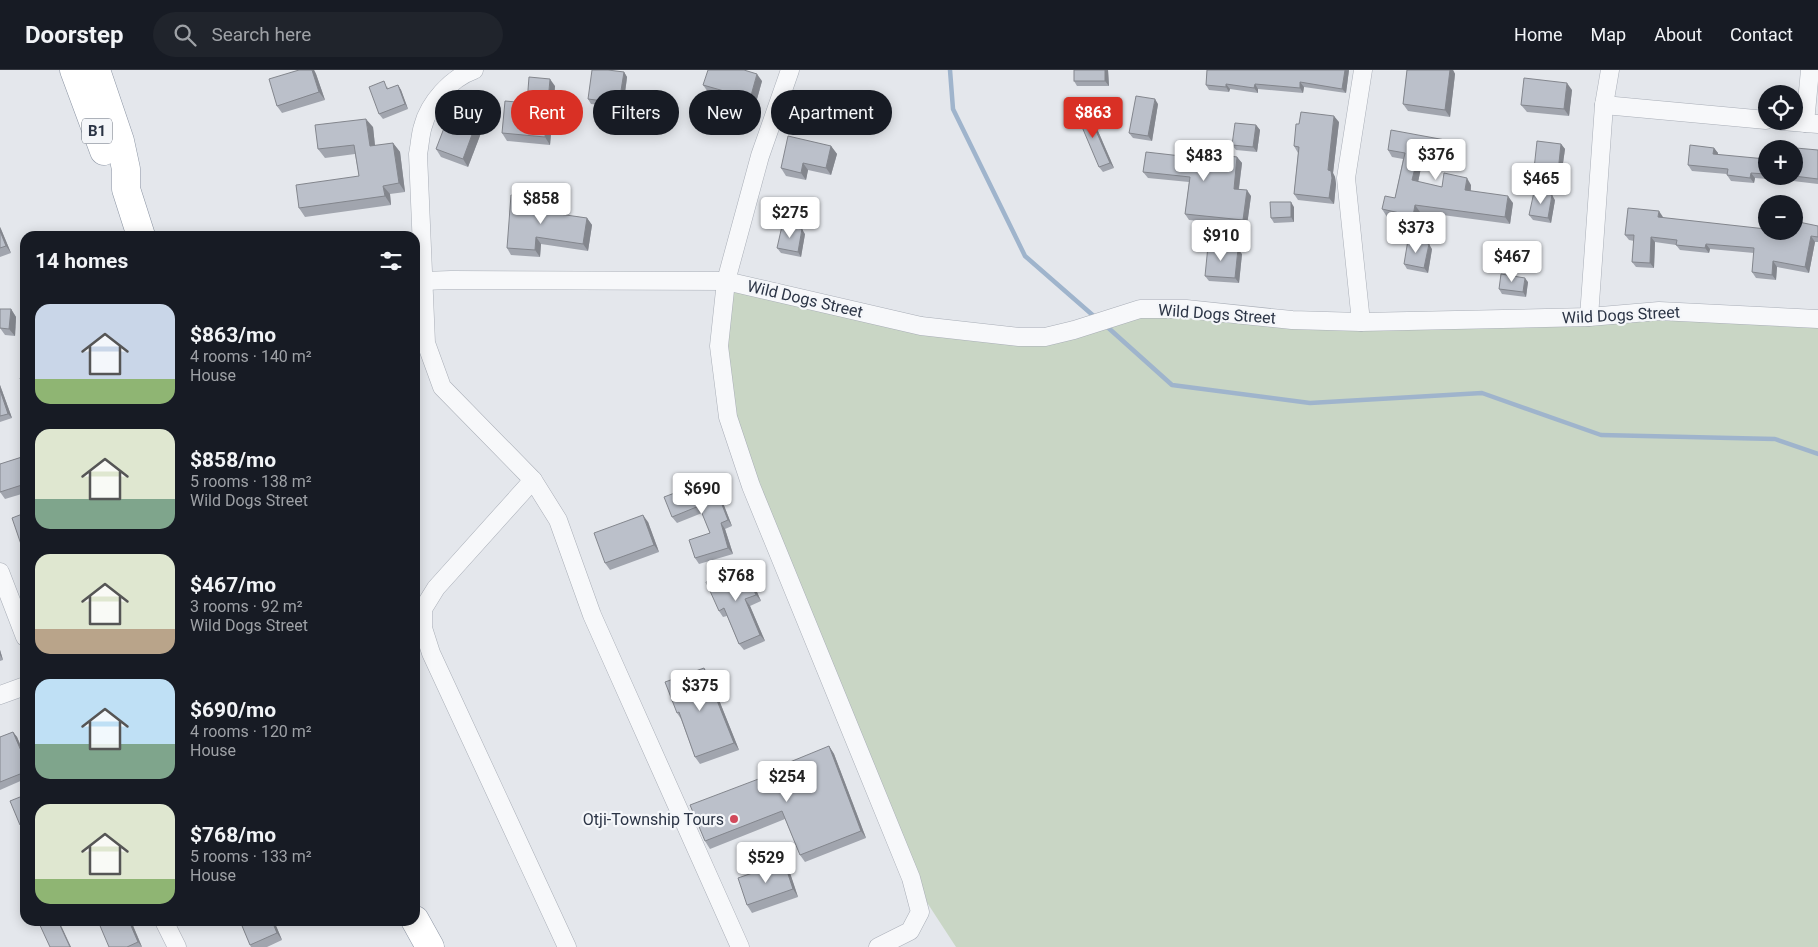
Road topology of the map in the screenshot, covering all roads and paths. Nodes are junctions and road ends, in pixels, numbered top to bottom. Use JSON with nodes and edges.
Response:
{"nodes":[{"id":1,"x":74,"y":70,"type":"edge"},
{"id":2,"x":96,"y":70,"type":"edge"},
{"id":3,"x":474,"y":70,"type":"edge"},
{"id":4,"x":790,"y":70,"type":"edge"},
{"id":5,"x":1362,"y":70,"type":"edge"},
{"id":6,"x":1610,"y":70,"type":"edge"},
{"id":7,"x":1810,"y":70,"type":"edge"},
{"id":8,"x":1604,"y":105,"type":"junction"},
{"id":9,"x":1758,"y":119,"type":"edge"},
{"id":10,"x":1811,"y":124,"type":"edge"},
{"id":11,"x":126,"y":189,"type":"junction"},
{"id":12,"x":139,"y":231,"type":"edge"},
{"id":13,"x":419,"y":231,"type":"edge"},
{"id":14,"x":726,"y":281,"type":"junction"},
{"id":15,"x":420,"y":282,"type":"edge"},
{"id":16,"x":420,"y":291,"type":"edge"},
{"id":17,"x":1589,"y":317,"type":"junction"},
{"id":18,"x":1818,"y":319,"type":"edge"},
{"id":19,"x":1361,"y":322,"type":"junction"},
{"id":20,"x":533,"y":480,"type":"junction"},
{"id":21,"x":0,"y":572,"type":"edge"},
{"id":22,"x":20,"y":624,"type":"edge"},
{"id":23,"x":20,"y":688,"type":"edge"},
{"id":24,"x":0,"y":695,"type":"edge"},
{"id":25,"x":166,"y":926,"type":"edge"},
{"id":26,"x":418,"y":926,"type":"edge"},
{"id":27,"x":177,"y":947,"type":"edge"},
{"id":28,"x":430,"y":947,"type":"edge"},
{"id":29,"x":567,"y":947,"type":"edge"},
{"id":30,"x":740,"y":947,"type":"edge"},
{"id":31,"x":878,"y":947,"type":"edge"}],
"edges":[{"from":1,"to":11,"type":"highway","number":"B1"},
{"from":2,"to":11,"type":"highway","number":"B1"},
{"from":3,"to":13,"type":"street"},
{"from":4,"to":14,"type":"street"},
{"from":5,"to":19,"type":"street"},
{"from":6,"to":8,"type":"street"},
{"from":7,"to":10,"type":"street"},
{"from":8,"to":9,"type":"street"},
{"from":8,"to":17,"type":"street"},
{"from":11,"to":12,"type":"highway","number":"B1"},
{"from":14,"to":15,"type":"street","name":"Wild Dogs Street"},
{"from":14,"to":19,"type":"street","name":"Wild Dogs Street"},
{"from":14,"to":31,"type":"street"},
{"from":16,"to":20,"type":"street"},
{"from":17,"to":18,"type":"street","name":"Wild Dogs Street"},
{"from":17,"to":19,"type":"street","name":"Wild Dogs Street"},
{"from":20,"to":29,"type":"street"},
{"from":20,"to":30,"type":"street"},
{"from":21,"to":22,"type":"street"},
{"from":23,"to":24,"type":"street"},
{"from":25,"to":27,"type":"street"},
{"from":26,"to":28,"type":"highway"}]}
